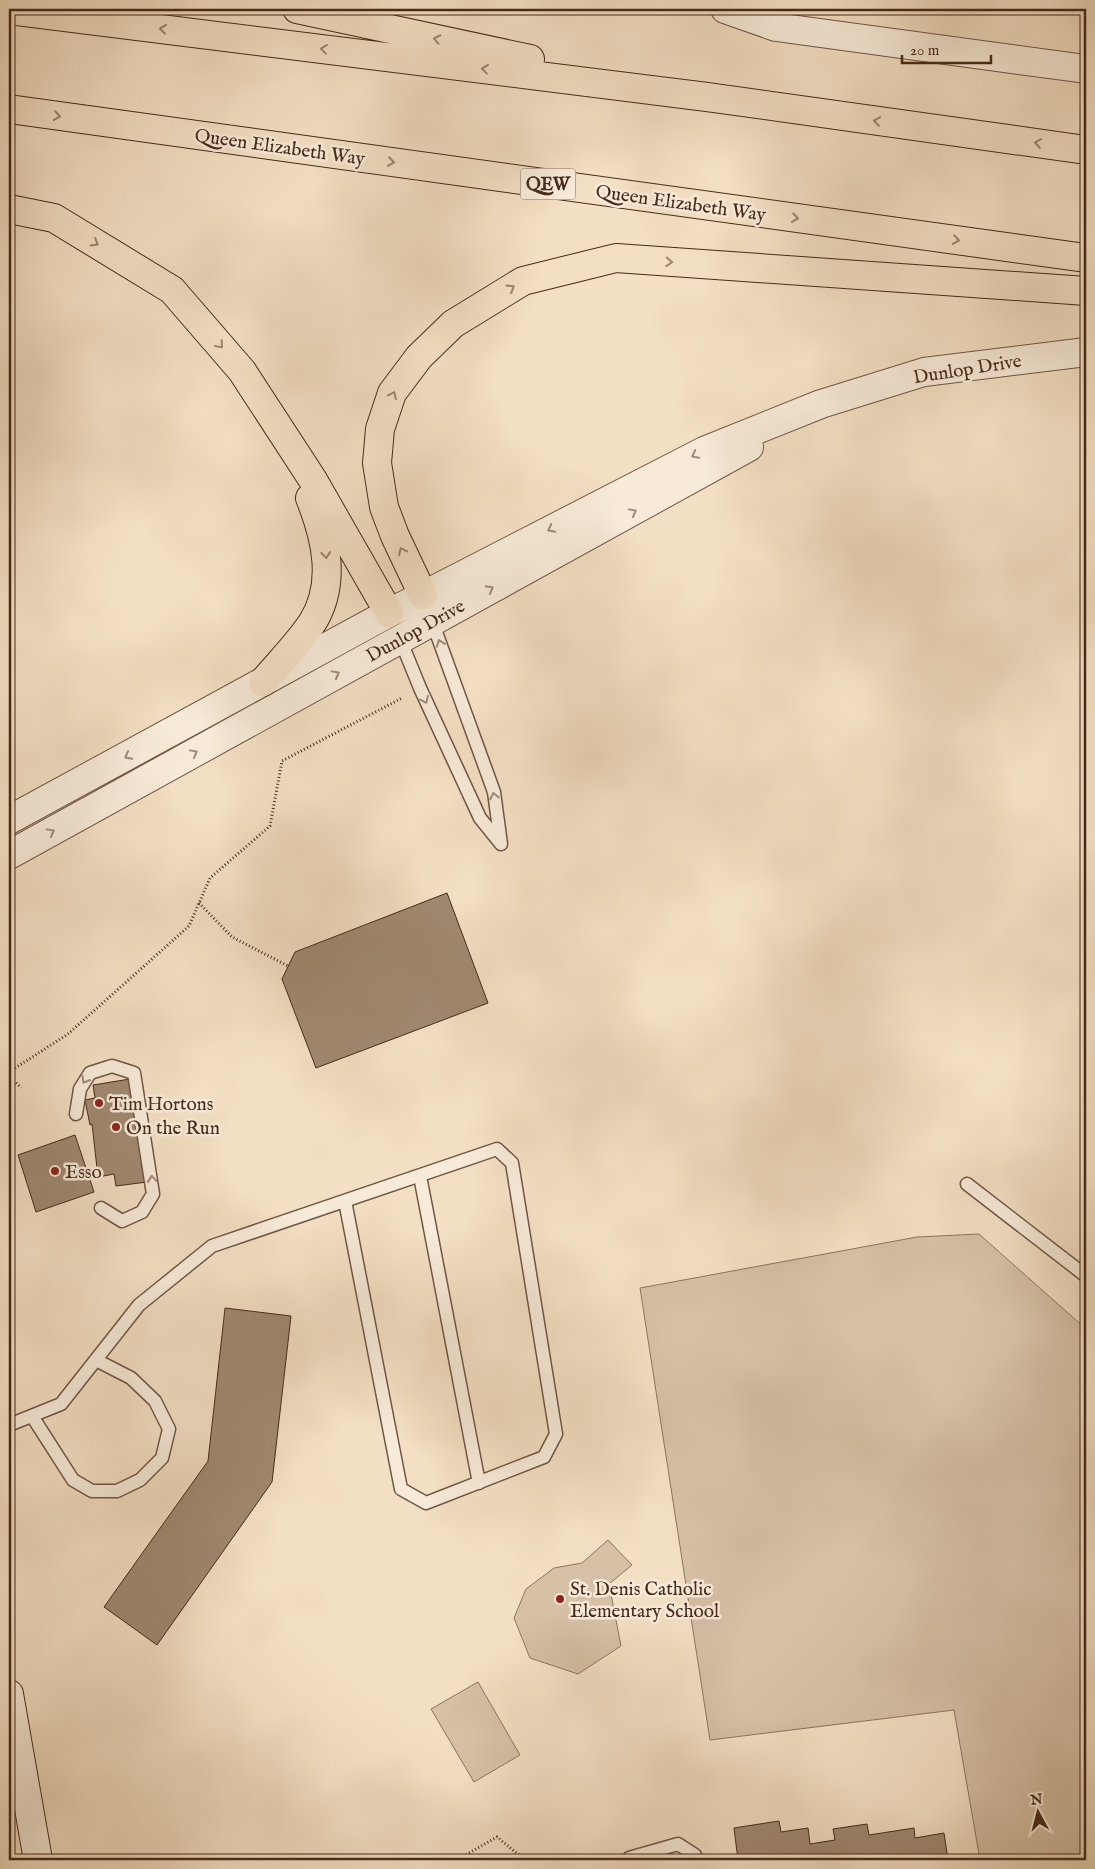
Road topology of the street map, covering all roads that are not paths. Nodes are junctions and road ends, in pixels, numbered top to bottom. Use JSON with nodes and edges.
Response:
{"nodes":[{"id":1,"x":297,"y":9,"type":"edge"},
{"id":2,"x":725,"y":9,"type":"edge"},
{"id":3,"x":9,"y":10,"type":"edge"},
{"id":4,"x":1086,"y":69,"type":"edge"},
{"id":5,"x":707,"y":97,"type":"junction"},
{"id":6,"x":9,"y":109,"type":"edge"},
{"id":7,"x":1086,"y":150,"type":"edge"},
{"id":8,"x":9,"y":209,"type":"edge"},
{"id":9,"x":1086,"y":258,"type":"edge"},
{"id":10,"x":1086,"y":291,"type":"edge"},
{"id":11,"x":1086,"y":352,"type":"edge"},
{"id":12,"x":821,"y":404,"type":"junction"},
{"id":13,"x":289,"y":443,"type":"junction"},
{"id":14,"x":422,"y":596,"type":"junction"},
{"id":15,"x":389,"y":613,"type":"junction"},
{"id":16,"x":432,"y":621,"type":"junction"},
{"id":17,"x":400,"y":639,"type":"junction"},
{"id":18,"x":263,"y":682,"type":"junction"},
{"id":19,"x":9,"y":820,"type":"edge"},
{"id":20,"x":9,"y":855,"type":"edge"},
{"id":21,"x":76,"y":1114,"type":"dead end"},
{"id":22,"x":420,"y":1176,"type":"junction"},
{"id":23,"x":967,"y":1184,"type":"dead end"},
{"id":24,"x":345,"y":1201,"type":"junction"},
{"id":25,"x":101,"y":1208,"type":"dead end"},
{"id":26,"x":1086,"y":1276,"type":"edge"},
{"id":27,"x":96,"y":1360,"type":"junction"},
{"id":28,"x":32,"y":1416,"type":"junction"},
{"id":29,"x":9,"y":1425,"type":"edge"},
{"id":30,"x":479,"y":1483,"type":"junction"},
{"id":31,"x":9,"y":1694,"type":"edge"},
{"id":32,"x":38,"y":1860,"type":"edge"},
{"id":33,"x":628,"y":1860,"type":"edge"},
{"id":34,"x":695,"y":1860,"type":"edge"}],
"edges":[{"from":5,"to":1,"type":"highway","one_way":true},
{"from":2,"to":4,"type":"street"},
{"from":5,"to":3,"type":"highway","one_way":true},
{"from":7,"to":5,"type":"highway","one_way":true},
{"from":6,"to":9,"type":"highway","name":"Queen Elizabeth Way","number":"QEW","one_way":true},
{"from":8,"to":13,"type":"highway","one_way":true},
{"from":14,"to":10,"type":"highway","one_way":true},
{"from":11,"to":12,"type":"street","name":"Dunlop Drive"},
{"from":12,"to":14,"type":"street","name":"Dunlop Drive","one_way":true},
{"from":16,"to":12,"type":"street","name":"Dunlop Drive","one_way":true},
{"from":13,"to":15,"type":"highway"},
{"from":13,"to":18,"type":"highway","one_way":true},
{"from":14,"to":15,"type":"street","name":"Dunlop Drive"},
{"from":14,"to":16,"type":"street"},
{"from":15,"to":17,"type":"street"},
{"from":15,"to":18,"type":"street","name":"Dunlop Drive"},
{"from":16,"to":17,"type":"street","name":"Dunlop Drive"},
{"from":17,"to":16,"type":"lane","one_way":true},
{"from":20,"to":17,"type":"street","name":"Dunlop Drive","one_way":true},
{"from":18,"to":19,"type":"street","name":"Dunlop Drive","one_way":true},
{"from":25,"to":21,"type":"lane","one_way":true},
{"from":22,"to":24,"type":"lane"},
{"from":22,"to":30,"type":"lane"},
{"from":22,"to":30,"type":"lane"},
{"from":23,"to":26,"type":"lane"},
{"from":24,"to":27,"type":"lane"},
{"from":24,"to":30,"type":"lane"},
{"from":27,"to":28,"type":"lane"},
{"from":27,"to":28,"type":"lane"},
{"from":28,"to":29,"type":"lane"},
{"from":31,"to":32,"type":"street"},
{"from":33,"to":34,"type":"lane"}]}
